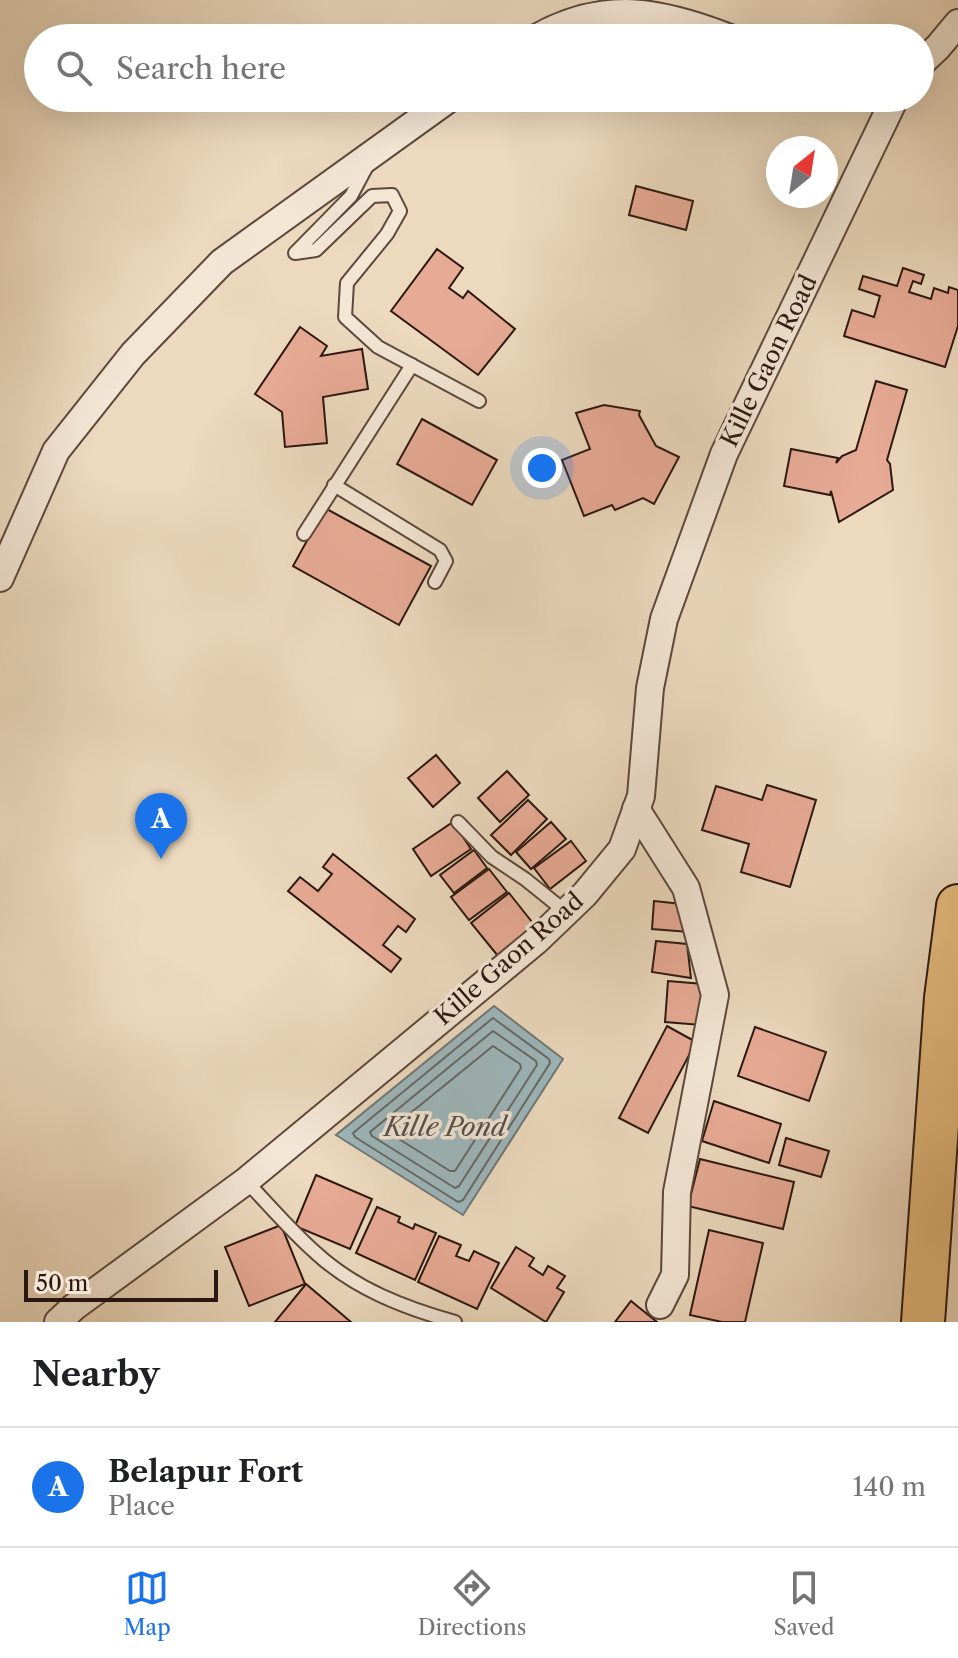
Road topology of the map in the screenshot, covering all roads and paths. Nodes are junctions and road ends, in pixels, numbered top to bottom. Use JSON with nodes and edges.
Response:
{"nodes":[{"id":1,"x":958,"y":23,"type":"edge"},
{"id":2,"x":560,"y":24,"type":"edge"},
{"id":3,"x":689,"y":24,"type":"edge"},
{"id":4,"x":934,"y":51,"type":"edge"},
{"id":5,"x":430,"y":112,"type":"edge"},
{"id":6,"x":882,"y":112,"type":"edge"},
{"id":7,"x":377,"y":150,"type":"junction"},
{"id":8,"x":412,"y":365,"type":"junction"},
{"id":9,"x":479,"y":401,"type":"dead end"},
{"id":10,"x":334,"y":485,"type":"junction"},
{"id":11,"x":304,"y":534,"type":"dead end"},
{"id":12,"x":0,"y":578,"type":"edge"},
{"id":13,"x":435,"y":582,"type":"dead end"},
{"id":14,"x":636,"y":809,"type":"junction"},
{"id":15,"x":458,"y":822,"type":"dead end"},
{"id":16,"x":958,"y":906,"type":"edge"},
{"id":17,"x":566,"y":912,"type":"junction"},
{"id":18,"x":946,"y":998,"type":"junction"},
{"id":19,"x":958,"y":1079,"type":"edge"},
{"id":20,"x":246,"y":1181,"type":"junction"},
{"id":21,"x":660,"y":1305,"type":"dead end"},
{"id":22,"x":58,"y":1322,"type":"edge"},
{"id":23,"x":455,"y":1322,"type":"edge"},
{"id":24,"x":923,"y":1322,"type":"edge"}],
"edges":[{"from":1,"to":4,"type":"street"},
{"from":2,"to":3,"type":"street"},
{"from":5,"to":7,"type":"street"},
{"from":6,"to":14,"type":"street","name":"Kille Gaon Road"},
{"from":7,"to":8,"type":"lane"},
{"from":7,"to":12,"type":"street"},
{"from":8,"to":9,"type":"lane"},
{"from":8,"to":10,"type":"lane"},
{"from":10,"to":11,"type":"lane"},
{"from":10,"to":13,"type":"lane"},
{"from":14,"to":17,"type":"street","name":"Kille Gaon Road"},
{"from":14,"to":21,"type":"street"},
{"from":15,"to":17,"type":"lane"},
{"from":16,"to":18,"type":"highway"},
{"from":17,"to":20,"type":"street","name":"Kille Gaon Road"},
{"from":18,"to":19,"type":"highway"},
{"from":18,"to":24,"type":"highway"},
{"from":20,"to":22,"type":"street","name":"Kille Gaon Road"},
{"from":20,"to":23,"type":"lane"}]}
